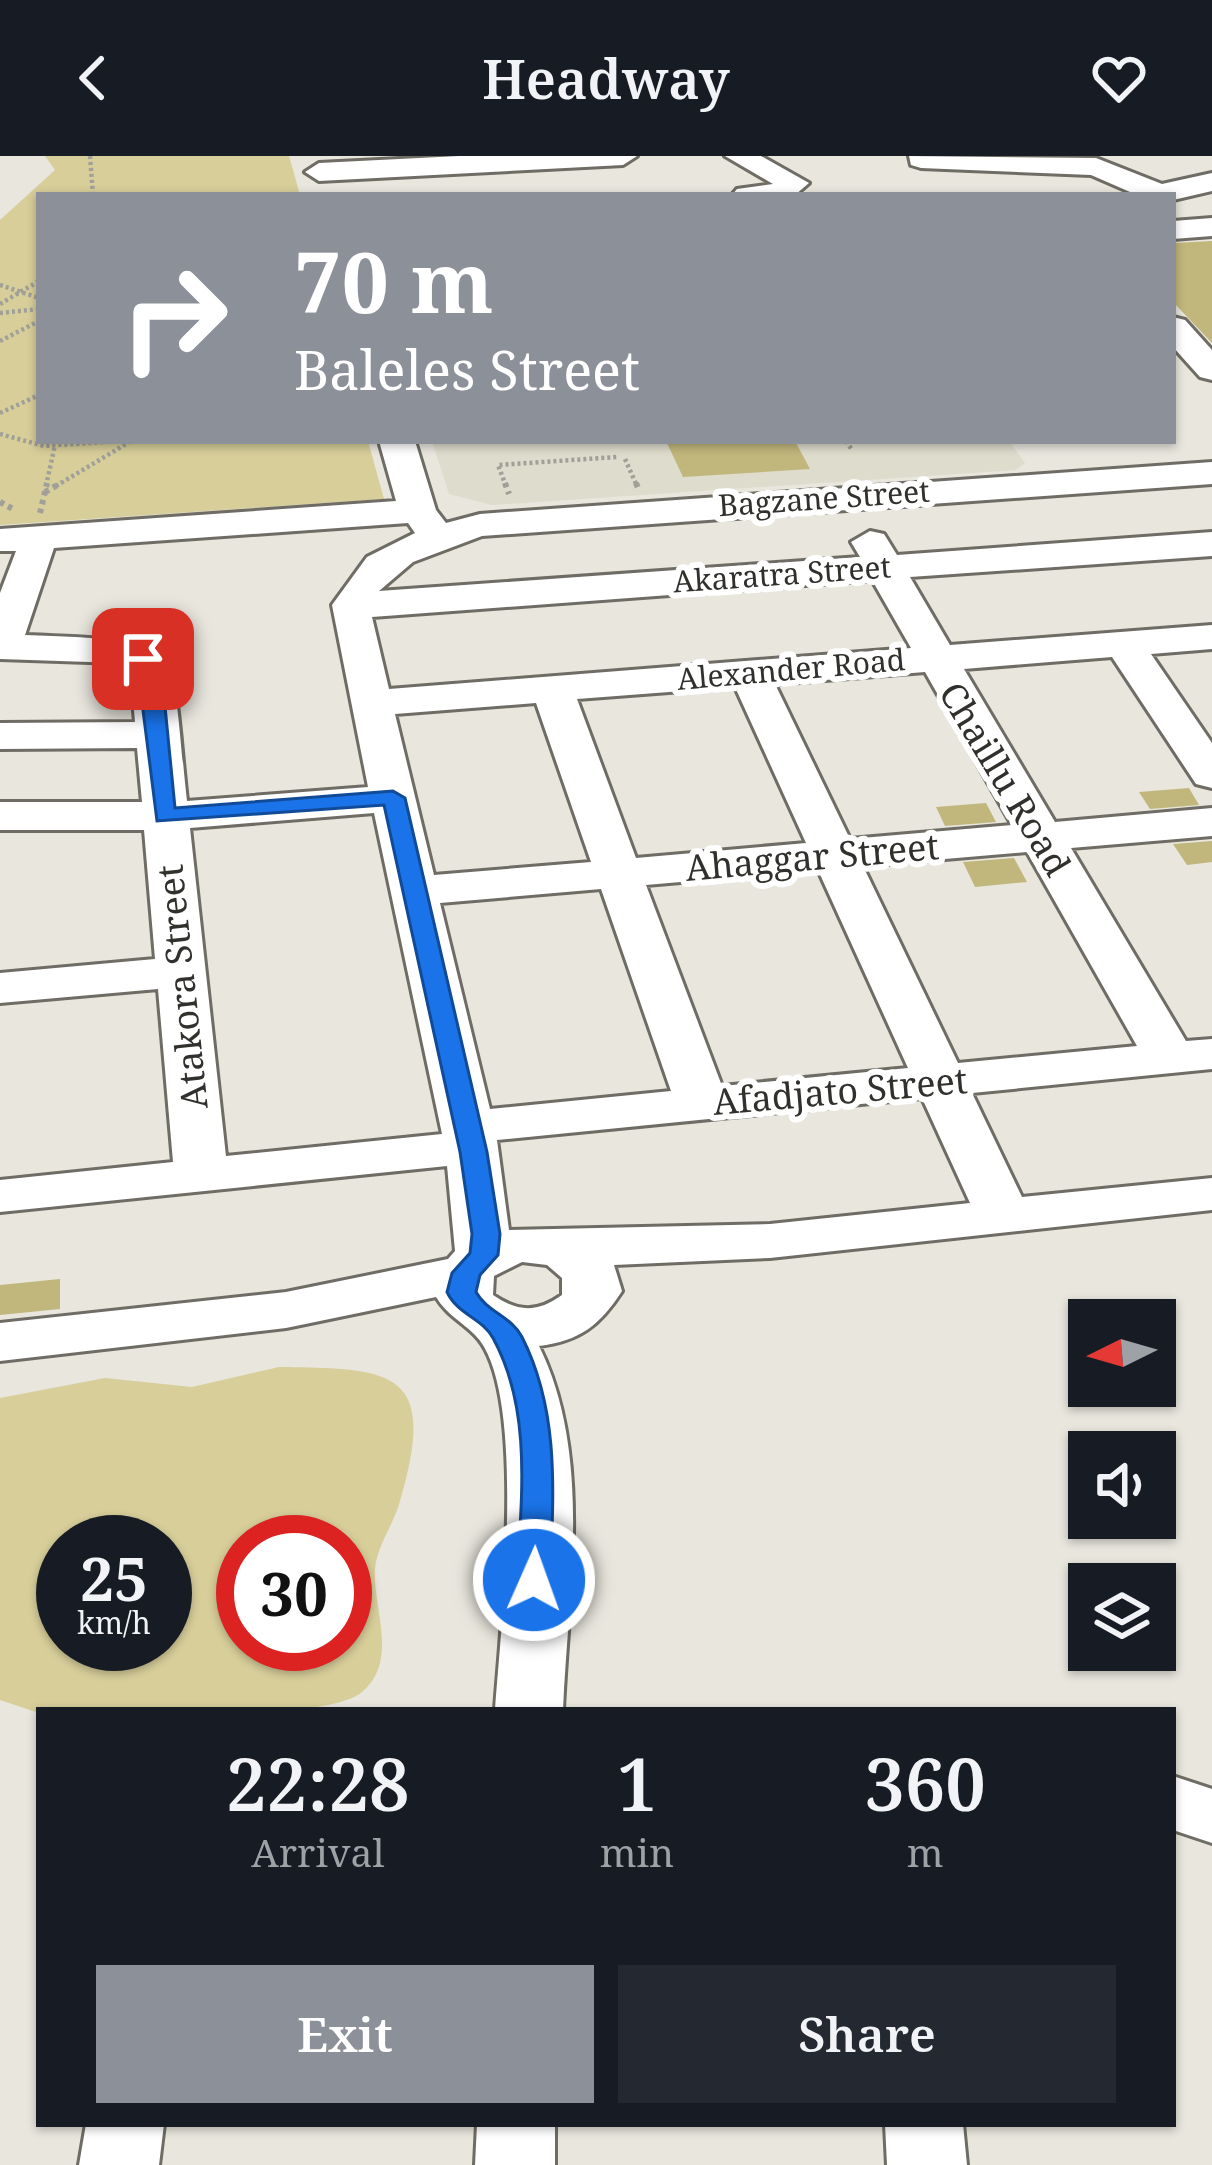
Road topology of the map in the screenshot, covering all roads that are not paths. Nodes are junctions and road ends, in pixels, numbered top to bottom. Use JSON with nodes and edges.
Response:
{"nodes":[{"id":1,"x":623,"y":156,"type":"edge"},
{"id":2,"x":739,"y":156,"type":"edge"},
{"id":3,"x":918,"y":157,"type":"edge"},
{"id":4,"x":545,"y":158,"type":"edge"},
{"id":5,"x":474,"y":164,"type":"junction"},
{"id":6,"x":320,"y":174,"type":"edge"},
{"id":7,"x":485,"y":192,"type":"edge"},
{"id":8,"x":780,"y":192,"type":"edge"},
{"id":9,"x":953,"y":192,"type":"edge"},
{"id":10,"x":1154,"y":192,"type":"edge"},
{"id":11,"x":1176,"y":199,"type":"edge"},
{"id":12,"x":1176,"y":200,"type":"edge"},
{"id":13,"x":1211,"y":208,"type":"edge"},
{"id":14,"x":1176,"y":228,"type":"edge"},
{"id":15,"x":1190,"y":336,"type":"edge"},
{"id":16,"x":1212,"y":370,"type":"edge"},
{"id":17,"x":398,"y":444,"type":"edge"},
{"id":18,"x":1212,"y":473,"type":"edge"},
{"id":19,"x":1166,"y":476,"type":"junction"},
{"id":20,"x":845,"y":498,"type":"junction"},
{"id":21,"x":428,"y":524,"type":"junction"},
{"id":22,"x":1212,"y":533,"type":"edge"},
{"id":23,"x":17,"y":538,"type":"edge"},
{"id":24,"x":1212,"y":544,"type":"edge"},
{"id":25,"x":884,"y":567,"type":"junction"},
{"id":26,"x":352,"y":605,"type":"junction"},
{"id":27,"x":1212,"y":637,"type":"edge"},
{"id":28,"x":1124,"y":644,"type":"junction"},
{"id":29,"x":0,"y":647,"type":"edge"},
{"id":30,"x":934,"y":659,"type":"junction"},
{"id":31,"x":749,"y":674,"type":"junction"},
{"id":32,"x":552,"y":689,"type":"junction"},
{"id":33,"x":370,"y":704,"type":"junction"},
{"id":34,"x":156,"y":735,"type":"junction"},
{"id":35,"x":0,"y":736,"type":"edge"},
{"id":36,"x":1212,"y":775,"type":"edge"},
{"id":37,"x":393,"y":798,"type":"junction"},
{"id":38,"x":0,"y":816,"type":"edge"},
{"id":39,"x":165,"y":816,"type":"junction"},
{"id":40,"x":1212,"y":822,"type":"edge"},
{"id":41,"x":1039,"y":837,"type":"junction"},
{"id":42,"x":833,"y":855,"type":"junction"},
{"id":43,"x":620,"y":873,"type":"junction"},
{"id":44,"x":412,"y":891,"type":"junction"},
{"id":45,"x":180,"y":972,"type":"junction"},
{"id":46,"x":0,"y":988,"type":"edge"},
{"id":47,"x":1191,"y":1056,"type":"edge"},
{"id":48,"x":940,"y":1082,"type":"junction"},
{"id":49,"x":702,"y":1103,"type":"junction"},
{"id":50,"x":471,"y":1142,"type":"junction"},
{"id":51,"x":201,"y":1176,"type":"junction"},
{"id":52,"x":1212,"y":1194,"type":"edge"},
{"id":53,"x":0,"y":1196,"type":"edge"},
{"id":54,"x":1004,"y":1217,"type":"junction"},
{"id":55,"x":568,"y":1276,"type":"junction"},
{"id":56,"x":481,"y":1291,"type":"junction"},
{"id":57,"x":0,"y":1342,"type":"edge"},
{"id":58,"x":539,"y":1450,"type":"junction"},
{"id":59,"x":529,"y":1707,"type":"edge"},
{"id":60,"x":1176,"y":1804,"type":"edge"},
{"id":61,"x":1212,"y":1816,"type":"edge"},
{"id":62,"x":125,"y":2127,"type":"edge"},
{"id":63,"x":516,"y":2127,"type":"edge"},
{"id":64,"x":924,"y":2127,"type":"edge"},
{"id":65,"x":119,"y":2165,"type":"edge"},
{"id":66,"x":515,"y":2165,"type":"edge"},
{"id":67,"x":927,"y":2165,"type":"edge"}],
"edges":[{"from":1,"to":4,"type":"street"},
{"from":2,"to":8,"type":"street"},
{"from":3,"to":9,"type":"street"},
{"from":3,"to":10,"type":"street"},
{"from":4,"to":5,"type":"street"},
{"from":5,"to":6,"type":"street"},
{"from":5,"to":7,"type":"street"},
{"from":11,"to":13,"type":"street"},
{"from":12,"to":13,"type":"street"},
{"from":13,"to":14,"type":"street"},
{"from":15,"to":16,"type":"street"},
{"from":17,"to":21,"type":"street"},
{"from":18,"to":19,"type":"street","name":"Bagzane Street"},
{"from":19,"to":20,"type":"street","name":"Bagzane Street"},
{"from":19,"to":22,"type":"street"},
{"from":20,"to":21,"type":"street","name":"Bagzane Street"},
{"from":20,"to":25,"type":"street","name":"Chaillu Road"},
{"from":21,"to":23,"type":"street"},
{"from":21,"to":26,"type":"street"},
{"from":23,"to":29,"type":"street"},
{"from":24,"to":25,"type":"street","name":"Akaratra Street"},
{"from":25,"to":26,"type":"street","name":"Akaratra Street"},
{"from":25,"to":30,"type":"street","name":"Chaillu Road"},
{"from":26,"to":33,"type":"street"},
{"from":27,"to":28,"type":"street","name":"Alexander Road"},
{"from":28,"to":30,"type":"street","name":"Alexander Road"},
{"from":28,"to":36,"type":"street"},
{"from":29,"to":34,"type":"street","name":"Atakora Street"},
{"from":30,"to":31,"type":"street","name":"Alexander Road"},
{"from":30,"to":41,"type":"street","name":"Chaillu Road"},
{"from":31,"to":32,"type":"street","name":"Alexander Road"},
{"from":31,"to":42,"type":"street"},
{"from":32,"to":33,"type":"street","name":"Alexander Road"},
{"from":32,"to":43,"type":"street"},
{"from":33,"to":37,"type":"street"},
{"from":34,"to":35,"type":"street"},
{"from":34,"to":39,"type":"street","name":"Atakora Street"},
{"from":37,"to":39,"type":"street"},
{"from":37,"to":44,"type":"street"},
{"from":38,"to":39,"type":"street"},
{"from":39,"to":45,"type":"street","name":"Atakora Street"},
{"from":40,"to":41,"type":"street","name":"Ahaggar Street"},
{"from":41,"to":42,"type":"street","name":"Ahaggar Street"},
{"from":41,"to":47,"type":"street","name":"Chaillu Road"},
{"from":42,"to":43,"type":"street","name":"Ahaggar Street"},
{"from":42,"to":48,"type":"street"},
{"from":43,"to":44,"type":"street","name":"Ahaggar Street"},
{"from":43,"to":49,"type":"street"},
{"from":44,"to":50,"type":"street"},
{"from":45,"to":46,"type":"street"},
{"from":45,"to":51,"type":"street","name":"Atakora Street"},
{"from":47,"to":48,"type":"street","name":"Afadjato Street"},
{"from":48,"to":49,"type":"street","name":"Afadjato Street"},
{"from":48,"to":54,"type":"street"},
{"from":49,"to":50,"type":"street","name":"Afadjato Street"},
{"from":50,"to":51,"type":"street","name":"Afadjato Street"},
{"from":50,"to":55,"type":"street"},
{"from":50,"to":56,"type":"street"},
{"from":51,"to":53,"type":"street","name":"Afadjato Street"},
{"from":52,"to":54,"type":"street"},
{"from":54,"to":55,"type":"street"},
{"from":55,"to":56,"type":"street"},
{"from":55,"to":56,"type":"street"},
{"from":55,"to":58,"type":"street"},
{"from":56,"to":57,"type":"street"},
{"from":56,"to":58,"type":"street"},
{"from":58,"to":59,"type":"street"},
{"from":60,"to":61,"type":"street"},
{"from":62,"to":65,"type":"street"},
{"from":63,"to":66,"type":"street"},
{"from":64,"to":67,"type":"street"}]}
